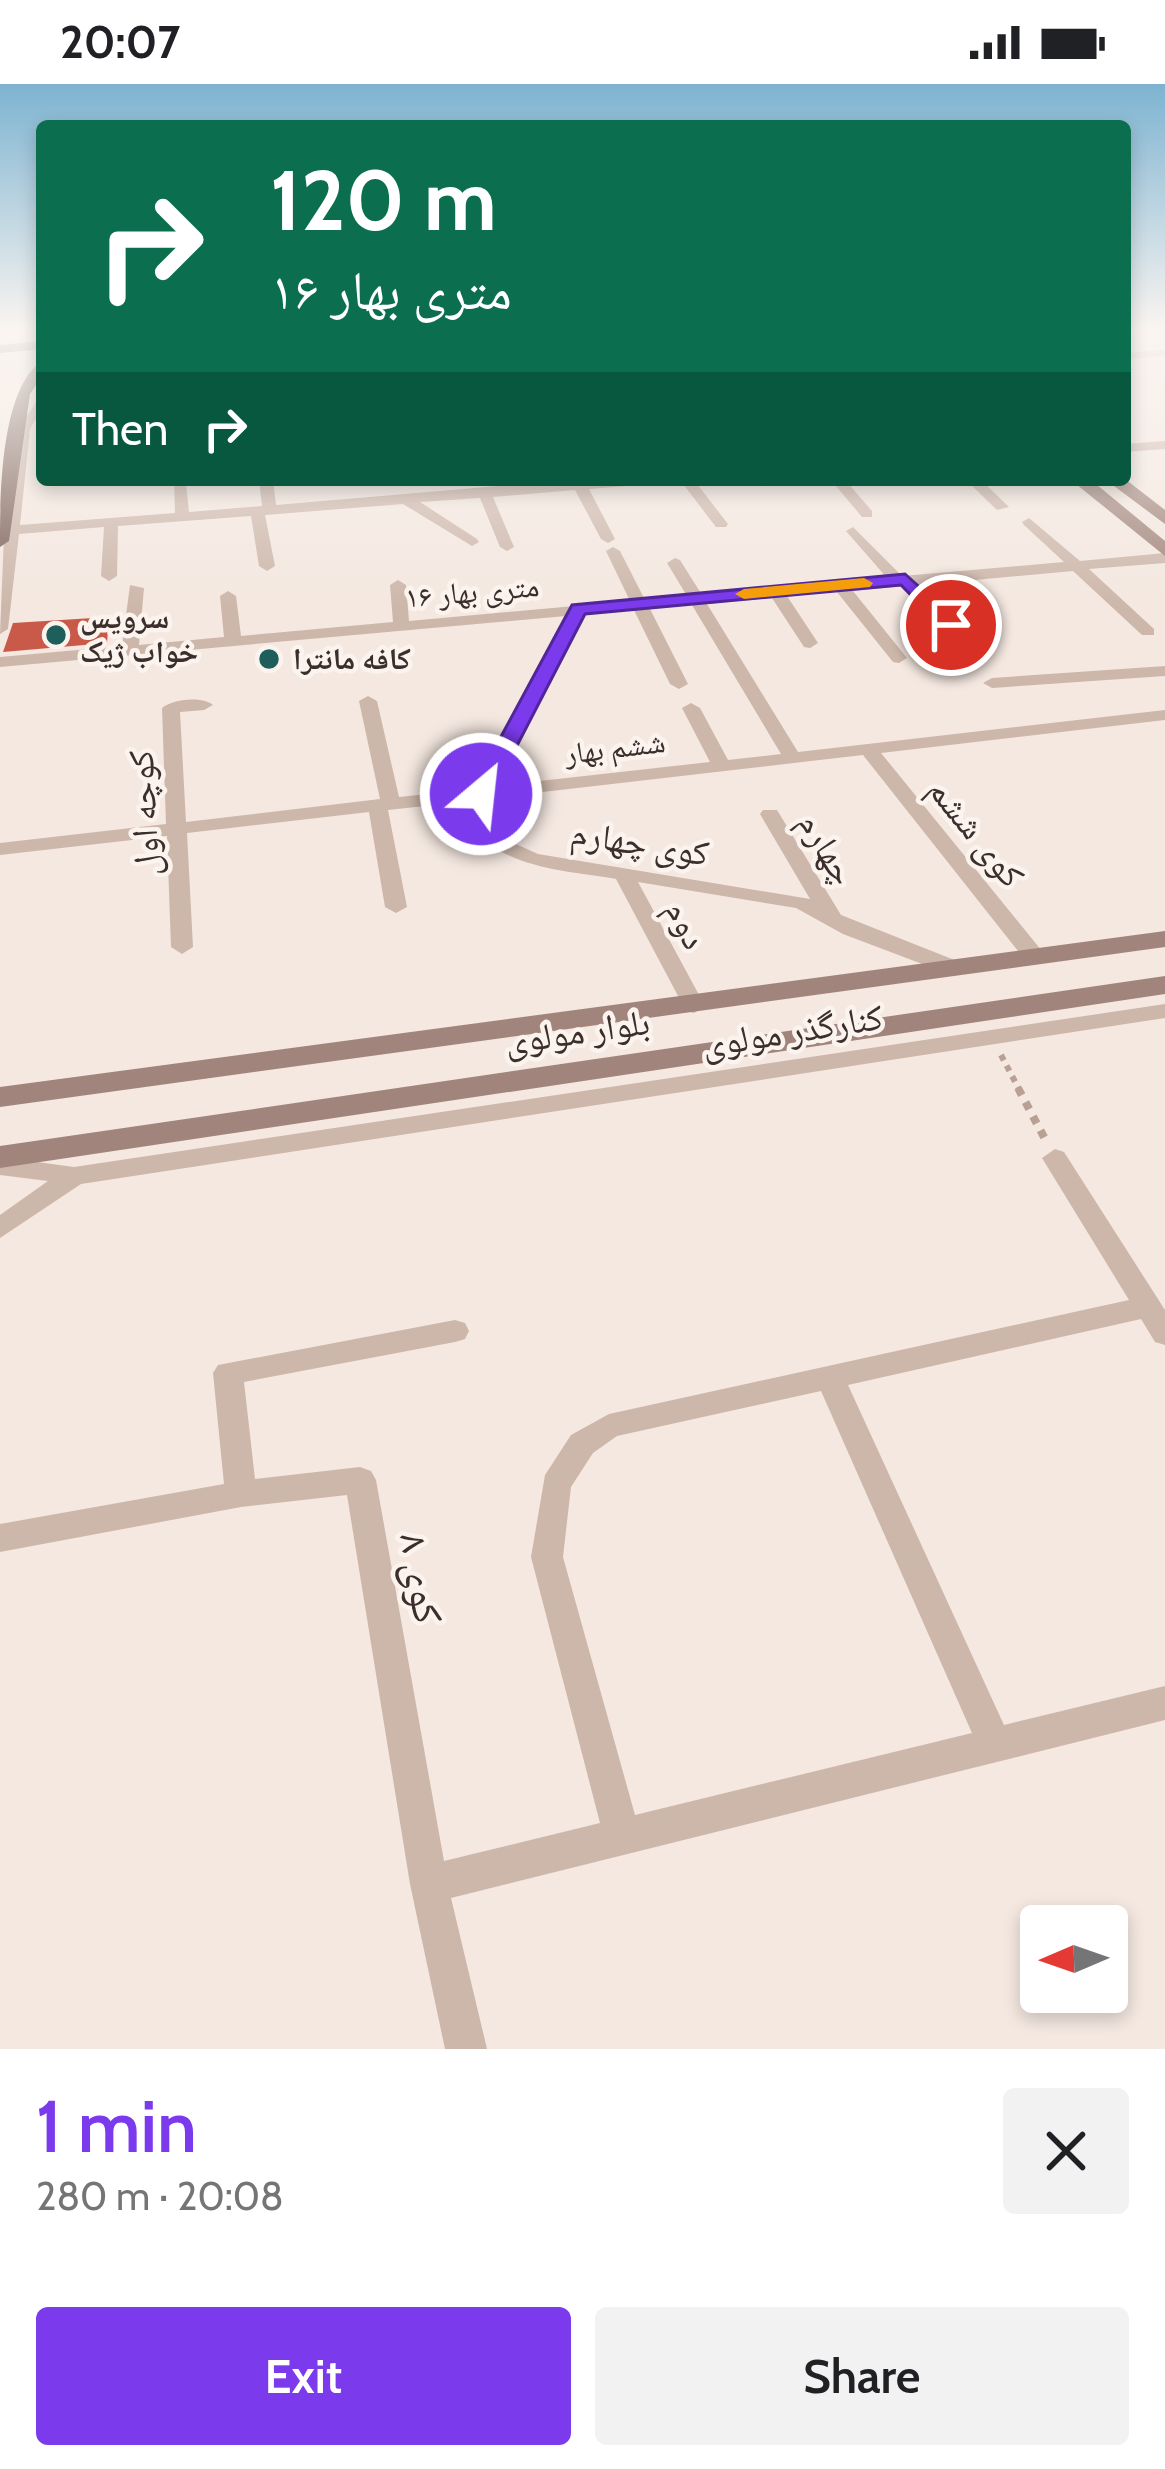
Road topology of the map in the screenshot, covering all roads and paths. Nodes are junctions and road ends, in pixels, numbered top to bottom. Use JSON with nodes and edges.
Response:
{"nodes":[{"id":1,"x":19,"y":424,"type":"edge"},
{"id":2,"x":24,"y":424,"type":"edge"},
{"id":3,"x":36,"y":428,"type":"edge"},
{"id":4,"x":20,"y":429,"type":"junction"},
{"id":5,"x":1165,"y":445,"type":"edge"},
{"id":6,"x":1131,"y":448,"type":"edge"},
{"id":7,"x":179,"y":486,"type":"edge"},
{"id":8,"x":266,"y":486,"type":"edge"},
{"id":9,"x":501,"y":486,"type":"edge"},
{"id":10,"x":580,"y":486,"type":"edge"},
{"id":11,"x":692,"y":486,"type":"edge"},
{"id":12,"x":843,"y":486,"type":"edge"},
{"id":13,"x":979,"y":486,"type":"edge"},
{"id":14,"x":1086,"y":486,"type":"edge"},
{"id":15,"x":1123,"y":486,"type":"edge"},
{"id":16,"x":484,"y":493,"type":"junction"},
{"id":17,"x":404,"y":499,"type":"junction"},
{"id":18,"x":1002,"y":507,"type":"dead end"},
{"id":19,"x":264,"y":510,"type":"junction"},
{"id":20,"x":867,"y":514,"type":"dead end"},
{"id":21,"x":182,"y":517,"type":"junction"},
{"id":22,"x":1165,"y":519,"type":"edge"},
{"id":23,"x":111,"y":522,"type":"junction"},
{"id":24,"x":1029,"y":522,"type":"dead end"},
{"id":25,"x":721,"y":524,"type":"dead end"},
{"id":26,"x":854,"y":531,"type":"dead end"},
{"id":27,"x":5,"y":534,"type":"edge"},
{"id":28,"x":472,"y":542,"type":"dead end"},
{"id":29,"x":507,"y":547,"type":"dead end"},
{"id":30,"x":1165,"y":554,"type":"edge"},
{"id":31,"x":675,"y":563,"type":"dead end"},
{"id":32,"x":1075,"y":564,"type":"junction"},
{"id":33,"x":267,"y":566,"type":"dead end"},
{"id":34,"x":109,"y":576,"type":"dead end"},
{"id":35,"x":901,"y":580,"type":"junction"},
{"id":36,"x":398,"y":585,"type":"dead end"},
{"id":37,"x":840,"y":586,"type":"junction"},
{"id":38,"x":136,"y":588,"type":"dead end"},
{"id":39,"x":775,"y":591,"type":"junction"},
{"id":40,"x":228,"y":596,"type":"dead end"},
{"id":41,"x":696,"y":598,"type":"junction"},
{"id":42,"x":641,"y":603,"type":"junction"},
{"id":43,"x":578,"y":609,"type":"junction"},
{"id":44,"x":401,"y":626,"type":"junction"},
{"id":45,"x":0,"y":629,"type":"edge"},
{"id":46,"x":1148,"y":632,"type":"dead end"},
{"id":47,"x":232,"y":641,"type":"junction"},
{"id":48,"x":810,"y":643,"type":"dead end"},
{"id":49,"x":974,"y":648,"type":"dead end"},
{"id":50,"x":130,"y":650,"type":"junction"},
{"id":51,"x":899,"y":658,"type":"dead end"},
{"id":52,"x":0,"y":662,"type":"edge"},
{"id":53,"x":1165,"y":671,"type":"edge"},
{"id":54,"x":992,"y":683,"type":"dead end"},
{"id":55,"x":679,"y":684,"type":"dead end"},
{"id":56,"x":368,"y":701,"type":"dead end"},
{"id":57,"x":204,"y":705,"type":"dead end"},
{"id":58,"x":691,"y":708,"type":"dead end"},
{"id":59,"x":1165,"y":715,"type":"edge"},
{"id":60,"x":868,"y":749,"type":"junction"},
{"id":61,"x":793,"y":758,"type":"junction"},
{"id":62,"x":722,"y":766,"type":"junction"},
{"id":63,"x":481,"y":794,"type":"junction"},
{"id":64,"x":385,"y":805,"type":"junction"},
{"id":65,"x":770,"y":814,"type":"dead end"},
{"id":66,"x":178,"y":829,"type":"junction"},
{"id":67,"x":0,"y":849,"type":"edge"},
{"id":68,"x":623,"y":873,"type":"junction"},
{"id":69,"x":395,"y":908,"type":"dead end"},
{"id":70,"x":830,"y":915,"type":"junction"},
{"id":71,"x":1165,"y":939,"type":"edge"},
{"id":72,"x":182,"y":947,"type":"dead end"},
{"id":73,"x":1034,"y":956,"type":"junction"},
{"id":74,"x":954,"y":968,"type":"junction"},
{"id":75,"x":1165,"y":985,"type":"edge"},
{"id":76,"x":694,"y":1006,"type":"junction"},
{"id":77,"x":1165,"y":1011,"type":"edge"},
{"id":78,"x":991,"y":1036,"type":"junction"},
{"id":79,"x":0,"y":1097,"type":"edge"},
{"id":80,"x":1055,"y":1158,"type":"joint"},
{"id":81,"x":0,"y":1161,"type":"edge"},
{"id":82,"x":74,"y":1175,"type":"junction"},
{"id":83,"x":0,"y":1228,"type":"edge"},
{"id":84,"x":1157,"y":1320,"type":"edge"},
{"id":85,"x":455,"y":1331,"type":"dead end"},
{"id":86,"x":829,"y":1375,"type":"junction"},
{"id":87,"x":242,"y":1495,"type":"junction"},
{"id":88,"x":0,"y":1538,"type":"edge"},
{"id":89,"x":1165,"y":1703,"type":"edge"},
{"id":90,"x":995,"y":1744,"type":"junction"},
{"id":91,"x":622,"y":1836,"type":"junction"},
{"id":92,"x":429,"y":1883,"type":"junction"},
{"id":93,"x":466,"y":2049,"type":"edge"}],
"edges":[{"from":1,"to":4,"type":"main road"},
{"from":2,"to":4,"type":"street"},
{"from":3,"to":4,"type":"street"},
{"from":4,"to":27,"type":"main road"},
{"from":5,"to":6,"type":"street"},
{"from":7,"to":21,"type":"street"},
{"from":8,"to":19,"type":"street"},
{"from":9,"to":16,"type":"street"},
{"from":10,"to":42,"type":"street"},
{"from":11,"to":25,"type":"street"},
{"from":12,"to":20,"type":"street"},
{"from":13,"to":18,"type":"street"},
{"from":14,"to":30,"type":"main road"},
{"from":15,"to":22,"type":"main road"},
{"from":16,"to":17,"type":"street"},
{"from":16,"to":29,"type":"street"},
{"from":17,"to":19,"type":"street"},
{"from":17,"to":28,"type":"street"},
{"from":19,"to":21,"type":"street"},
{"from":19,"to":33,"type":"street"},
{"from":21,"to":23,"type":"street"},
{"from":23,"to":27,"type":"street"},
{"from":23,"to":34,"type":"street"},
{"from":24,"to":32,"type":"street"},
{"from":26,"to":35,"type":"street"},
{"from":27,"to":45,"type":"street"},
{"from":30,"to":32,"type":"street","name":"۱۶ متری بهار"},
{"from":31,"to":41,"type":"street"},
{"from":32,"to":35,"type":"street","name":"۱۶ متری بهار"},
{"from":32,"to":46,"type":"street"},
{"from":35,"to":37,"type":"street","name":"۱۶ متری بهار"},
{"from":35,"to":49,"type":"street"},
{"from":36,"to":44,"type":"street"},
{"from":37,"to":39,"type":"street","name":"۱۶ متری بهار"},
{"from":37,"to":51,"type":"street"},
{"from":38,"to":50,"type":"street"},
{"from":39,"to":41,"type":"street","name":"۱۶ متری بهار"},
{"from":39,"to":48,"type":"street"},
{"from":40,"to":47,"type":"street"},
{"from":41,"to":42,"type":"street","name":"۱۶ متری بهار"},
{"from":41,"to":61,"type":"street"},
{"from":42,"to":43,"type":"street","name":"۱۶ متری بهار"},
{"from":42,"to":55,"type":"street"},
{"from":43,"to":44,"type":"street","name":"۱۶ متری بهار"},
{"from":43,"to":63,"type":"street"},
{"from":44,"to":47,"type":"street","name":"۱۶ متری بهار"},
{"from":47,"to":50,"type":"street","name":"۱۶ متری بهار"},
{"from":50,"to":52,"type":"street","name":"۱۶ متری بهار"},
{"from":53,"to":54,"type":"street"},
{"from":56,"to":64,"type":"street"},
{"from":57,"to":66,"type":"street","name":"کوچه اول"},
{"from":58,"to":62,"type":"street"},
{"from":59,"to":60,"type":"street","name":"ششم بهار"},
{"from":60,"to":61,"type":"street","name":"ششم بهار"},
{"from":60,"to":73,"type":"street","name":"کوی ششم"},
{"from":61,"to":62,"type":"street","name":"ششم بهار"},
{"from":62,"to":63,"type":"street","name":"ششم بهار"},
{"from":63,"to":64,"type":"street","name":"ششم بهار"},
{"from":63,"to":68,"type":"street","name":"کوی چهارم"},
{"from":64,"to":66,"type":"street","name":"ششم بهار"},
{"from":64,"to":69,"type":"street"},
{"from":65,"to":70,"type":"street","name":"چهارم"},
{"from":66,"to":67,"type":"street","name":"ششم بهار"},
{"from":66,"to":72,"type":"street","name":"کوچه اول"},
{"from":68,"to":70,"type":"street","name":"کوی چهارم"},
{"from":68,"to":76,"type":"street","name":"دوم"},
{"from":70,"to":74,"type":"street","name":"کوی چهارم"},
{"from":71,"to":73,"type":"main road","name":"بلوار مولوی"},
{"from":73,"to":74,"type":"main road","name":"بلوار مولوی"},
{"from":74,"to":76,"type":"main road","name":"بلوار مولوی"},
{"from":75,"to":81,"type":"main road","name":"بلوار مولوی"},
{"from":76,"to":79,"type":"main road","name":"بلوار مولوی"},
{"from":77,"to":78,"type":"street","name":"کنارگذر مولوی"},
{"from":78,"to":80,"type":"path"},
{"from":78,"to":82,"type":"street","name":"کنارگذر مولوی"},
{"from":80,"to":84,"type":"street"},
{"from":81,"to":82,"type":"street","name":"کنارگذر مولوی"},
{"from":82,"to":83,"type":"street","name":"کنارگذر مولوی"},
{"from":84,"to":86,"type":"street"},
{"from":85,"to":87,"type":"street"},
{"from":86,"to":90,"type":"street"},
{"from":86,"to":91,"type":"street"},
{"from":87,"to":88,"type":"street","name":"کوی ۸"},
{"from":87,"to":92,"type":"street","name":"کوی ۸"},
{"from":89,"to":90,"type":"street"},
{"from":90,"to":91,"type":"street"},
{"from":91,"to":92,"type":"street"},
{"from":92,"to":93,"type":"street","name":"کوی ۸"}]}
